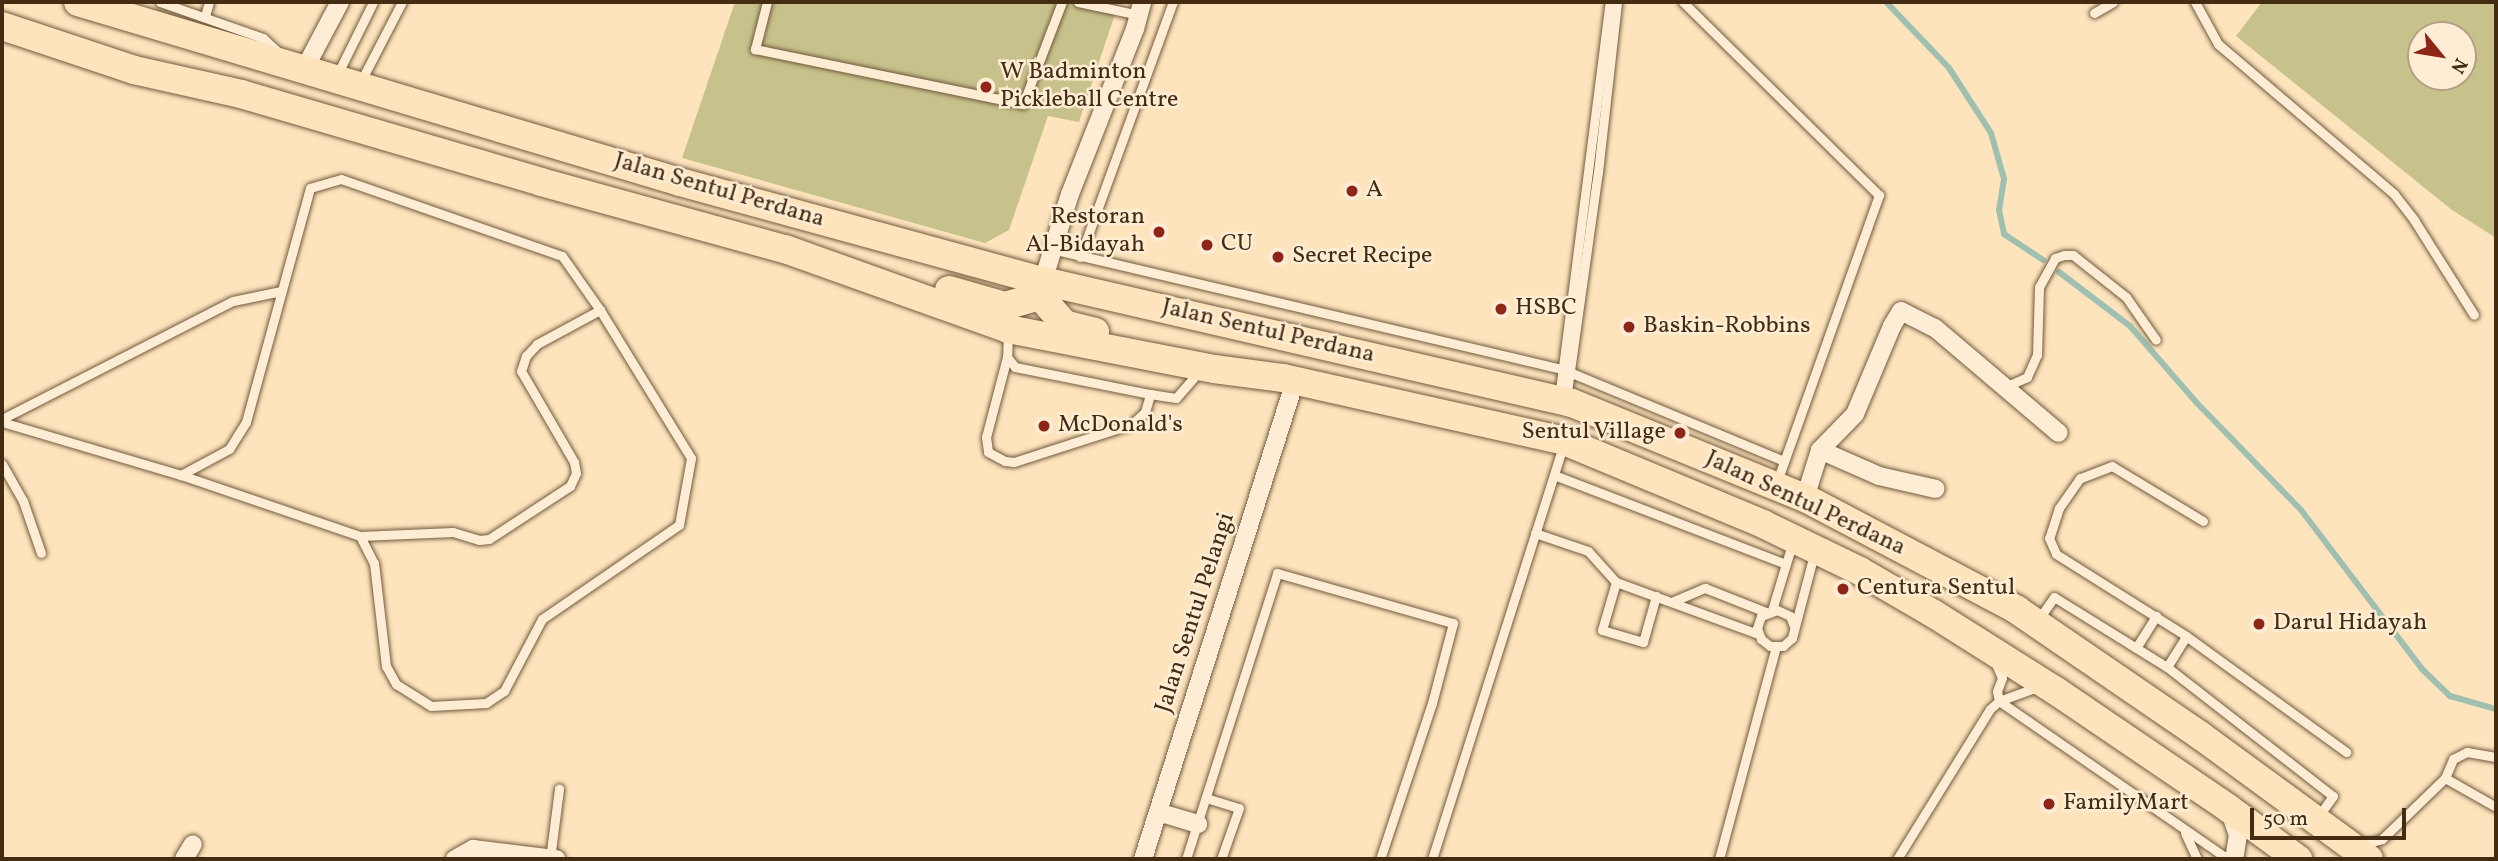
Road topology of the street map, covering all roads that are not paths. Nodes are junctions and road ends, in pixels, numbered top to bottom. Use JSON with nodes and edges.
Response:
{"nodes":[{"id":1,"x":78,"y":2,"type":"edge"},
{"id":2,"x":160,"y":2,"type":"edge"},
{"id":3,"x":209,"y":2,"type":"edge"},
{"id":4,"x":340,"y":2,"type":"edge"},
{"id":5,"x":373,"y":2,"type":"edge"},
{"id":6,"x":402,"y":2,"type":"edge"},
{"id":7,"x":768,"y":2,"type":"edge"},
{"id":8,"x":1062,"y":2,"type":"edge"},
{"id":9,"x":1078,"y":2,"type":"edge"},
{"id":10,"x":1173,"y":2,"type":"edge"},
{"id":11,"x":1610,"y":2,"type":"edge"},
{"id":12,"x":1617,"y":2,"type":"edge"},
{"id":13,"x":1683,"y":2,"type":"edge"},
{"id":14,"x":2113,"y":2,"type":"edge"},
{"id":15,"x":2195,"y":2,"type":"edge"},
{"id":16,"x":1140,"y":8,"type":"edge"},
{"id":17,"x":2094,"y":13,"type":"dead end"},
{"id":18,"x":205,"y":16,"type":"junction"},
{"id":19,"x":2,"y":26,"type":"edge"},
{"id":20,"x":2,"y":35,"type":"edge"},
{"id":21,"x":34,"y":35,"type":"junction"},
{"id":22,"x":298,"y":66,"type":"junction"},
{"id":23,"x":348,"y":80,"type":"junction"},
{"id":24,"x":785,"y":249,"type":"junction"},
{"id":25,"x":1052,"y":249,"type":"junction"},
{"id":26,"x":1080,"y":257,"type":"junction"},
{"id":27,"x":1041,"y":288,"type":"junction"},
{"id":28,"x":281,"y":291,"type":"junction"},
{"id":29,"x":600,"y":310,"type":"junction"},
{"id":30,"x":2474,"y":315,"type":"dead end"},
{"id":31,"x":1008,"y":329,"type":"junction"},
{"id":32,"x":2157,"y":340,"type":"dead end"},
{"id":33,"x":1007,"y":357,"type":"junction"},
{"id":34,"x":1171,"y":360,"type":"junction"},
{"id":35,"x":1203,"y":366,"type":"junction"},
{"id":36,"x":1567,"y":371,"type":"junction"},
{"id":37,"x":1295,"y":381,"type":"junction"},
{"id":38,"x":2007,"y":386,"type":"junction"},
{"id":39,"x":1150,"y":394,"type":"junction"},
{"id":40,"x":1562,"y":400,"type":"junction"},
{"id":41,"x":2,"y":420,"type":"edge"},
{"id":42,"x":2059,"y":433,"type":"dead end"},
{"id":43,"x":1564,"y":441,"type":"junction"},
{"id":44,"x":1820,"y":450,"type":"junction"},
{"id":45,"x":2,"y":464,"type":"edge"},
{"id":46,"x":181,"y":475,"type":"junction"},
{"id":47,"x":1554,"y":475,"type":"junction"},
{"id":48,"x":1773,"y":475,"type":"junction"},
{"id":49,"x":1936,"y":489,"type":"dead end"},
{"id":50,"x":1805,"y":498,"type":"junction"},
{"id":51,"x":2203,"y":521,"type":"dead end"},
{"id":52,"x":1535,"y":533,"type":"junction"},
{"id":53,"x":1876,"y":534,"type":"junction"},
{"id":54,"x":360,"y":536,"type":"junction"},
{"id":55,"x":1802,"y":546,"type":"junction"},
{"id":56,"x":41,"y":553,"type":"dead end"},
{"id":57,"x":1616,"y":582,"type":"junction"},
{"id":58,"x":1657,"y":596,"type":"junction"},
{"id":59,"x":1674,"y":601,"type":"junction"},
{"id":60,"x":1769,"y":611,"type":"junction"},
{"id":61,"x":2156,"y":616,"type":"junction"},
{"id":62,"x":2037,"y":621,"type":"junction"},
{"id":63,"x":1794,"y":626,"type":"junction"},
{"id":64,"x":1758,"y":634,"type":"junction"},
{"id":65,"x":2186,"y":636,"type":"junction"},
{"id":66,"x":1986,"y":645,"type":"junction"},
{"id":67,"x":1776,"y":647,"type":"junction"},
{"id":68,"x":2136,"y":648,"type":"junction"},
{"id":69,"x":2167,"y":667,"type":"junction"},
{"id":70,"x":2056,"y":691,"type":"junction"},
{"id":71,"x":1999,"y":701,"type":"junction"},
{"id":72,"x":2346,"y":752,"type":"dead end"},
{"id":73,"x":2496,"y":757,"type":"edge"},
{"id":74,"x":2445,"y":778,"type":"junction"},
{"id":75,"x":559,"y":789,"type":"dead end"},
{"id":76,"x":1206,"y":798,"type":"junction"},
{"id":77,"x":2496,"y":807,"type":"edge"},
{"id":78,"x":2228,"y":808,"type":"junction"},
{"id":79,"x":1158,"y":812,"type":"junction"},
{"id":80,"x":2316,"y":821,"type":"junction"},
{"id":81,"x":1198,"y":824,"type":"junction"},
{"id":82,"x":2184,"y":831,"type":"junction"},
{"id":83,"x":2360,"y":853,"type":"edge"},
{"id":84,"x":455,"y":859,"type":"edge"},
{"id":85,"x":550,"y":859,"type":"edge"},
{"id":86,"x":556,"y":859,"type":"edge"},
{"id":87,"x":1143,"y":859,"type":"edge"},
{"id":88,"x":1186,"y":859,"type":"edge"},
{"id":89,"x":1221,"y":859,"type":"edge"},
{"id":90,"x":1380,"y":859,"type":"edge"},
{"id":91,"x":1432,"y":859,"type":"edge"},
{"id":92,"x":1719,"y":859,"type":"edge"},
{"id":93,"x":1897,"y":859,"type":"edge"},
{"id":94,"x":2197,"y":859,"type":"edge"},
{"id":95,"x":2228,"y":859,"type":"edge"},
{"id":96,"x":2234,"y":859,"type":"edge"},
{"id":97,"x":2298,"y":859,"type":"edge"}],
"edges":[{"from":1,"to":22,"type":"main road","name":"Jalan Sentul Perdana"},
{"from":2,"to":18,"type":"lane"},
{"from":3,"to":18,"type":"lane"},
{"from":4,"to":22,"type":"street"},
{"from":5,"to":23,"type":"lane"},
{"from":6,"to":23,"type":"lane"},
{"from":7,"to":8,"type":"lane"},
{"from":9,"to":16,"type":"lane"},
{"from":10,"to":26,"type":"lane"},
{"from":11,"to":36,"type":"lane"},
{"from":12,"to":36,"type":"lane"},
{"from":13,"to":48,"type":"lane"},
{"from":14,"to":17,"type":"lane"},
{"from":15,"to":30,"type":"lane"},
{"from":16,"to":25,"type":"street"},
{"from":18,"to":22,"type":"lane"},
{"from":19,"to":21,"type":"main road","name":"Jalan Sentul Perdana"},
{"from":20,"to":21,"type":"main road"},
{"from":21,"to":24,"type":"main road","name":"Jalan Sentul Perdana"},
{"from":22,"to":23,"type":"main road","name":"Jalan Sentul Perdana"},
{"from":23,"to":27,"type":"main road","name":"Jalan Sentul Perdana"},
{"from":24,"to":27,"type":"main road"},
{"from":24,"to":31,"type":"main road","name":"Jalan Sentul Perdana"},
{"from":25,"to":26,"type":"lane"},
{"from":25,"to":27,"type":"street"},
{"from":26,"to":36,"type":"lane"},
{"from":27,"to":34,"type":"main road"},
{"from":27,"to":40,"type":"main road","name":"Jalan Sentul Perdana"},
{"from":28,"to":29,"type":"lane"},
{"from":28,"to":41,"type":"lane"},
{"from":28,"to":46,"type":"lane"},
{"from":29,"to":54,"type":"lane"},
{"from":29,"to":54,"type":"lane"},
{"from":31,"to":33,"type":"lane"},
{"from":31,"to":34,"type":"main road","name":"Jalan Sentul Perdana"},
{"from":32,"to":38,"type":"lane"},
{"from":33,"to":39,"type":"lane"},
{"from":33,"to":39,"type":"lane"},
{"from":34,"to":35,"type":"main road","name":"Jalan Sentul Perdana"},
{"from":35,"to":37,"type":"main road","name":"Jalan Sentul Perdana"},
{"from":35,"to":39,"type":"lane"},
{"from":36,"to":40,"type":"lane"},
{"from":36,"to":48,"type":"lane"},
{"from":37,"to":43,"type":"main road","name":"Jalan Sentul Perdana"},
{"from":37,"to":79,"type":"street","name":"Jalan Sentul Pelangi"},
{"from":38,"to":42,"type":"street"},
{"from":38,"to":44,"type":"street"},
{"from":40,"to":48,"type":"main road","name":"Jalan Sentul Perdana"},
{"from":41,"to":46,"type":"lane"},
{"from":43,"to":47,"type":"lane"},
{"from":43,"to":55,"type":"main road","name":"Jalan Sentul Perdana"},
{"from":44,"to":49,"type":"street"},
{"from":44,"to":50,"type":"street"},
{"from":45,"to":56,"type":"lane"},
{"from":46,"to":54,"type":"lane"},
{"from":47,"to":52,"type":"lane"},
{"from":47,"to":55,"type":"lane"},
{"from":48,"to":50,"type":"main road","name":"Jalan Sentul Perdana"},
{"from":48,"to":55,"type":"main road"},
{"from":50,"to":53,"type":"main road","name":"Jalan Sentul Perdana"},
{"from":51,"to":61,"type":"lane"},
{"from":52,"to":57,"type":"lane"},
{"from":52,"to":91,"type":"lane"},
{"from":53,"to":55,"type":"main road"},
{"from":53,"to":62,"type":"main road","name":"Jalan Sentul Perdana"},
{"from":55,"to":60,"type":"lane"},
{"from":55,"to":63,"type":"lane"},
{"from":55,"to":66,"type":"main road","name":"Jalan Sentul Perdana"},
{"from":57,"to":58,"type":"lane"},
{"from":57,"to":58,"type":"lane"},
{"from":58,"to":59,"type":"lane"},
{"from":59,"to":60,"type":"lane"},
{"from":59,"to":64,"type":"lane"},
{"from":60,"to":63,"type":"lane"},
{"from":60,"to":64,"type":"lane"},
{"from":61,"to":65,"type":"lane"},
{"from":61,"to":68,"type":"lane"},
{"from":62,"to":68,"type":"lane"},
{"from":62,"to":80,"type":"main road","name":"Jalan Sentul Perdana"},
{"from":63,"to":67,"type":"lane"},
{"from":64,"to":67,"type":"lane"},
{"from":65,"to":69,"type":"lane"},
{"from":65,"to":72,"type":"lane"},
{"from":66,"to":70,"type":"main road","name":"Jalan Sentul Perdana"},
{"from":66,"to":71,"type":"lane"},
{"from":67,"to":92,"type":"lane"},
{"from":68,"to":69,"type":"lane"},
{"from":69,"to":80,"type":"lane"},
{"from":70,"to":71,"type":"lane"},
{"from":70,"to":78,"type":"main road","name":"Jalan Sentul Perdana"},
{"from":71,"to":82,"type":"lane"},
{"from":71,"to":93,"type":"lane"},
{"from":73,"to":74,"type":"lane"},
{"from":74,"to":77,"type":"lane"},
{"from":74,"to":83,"type":"lane"},
{"from":75,"to":85,"type":"lane"},
{"from":76,"to":81,"type":"lane"},
{"from":76,"to":89,"type":"lane"},
{"from":76,"to":90,"type":"lane"},
{"from":78,"to":96,"type":"street"},
{"from":78,"to":97,"type":"main road","name":"Jalan Sentul Perdana"},
{"from":79,"to":81,"type":"street"},
{"from":79,"to":87,"type":"street","name":"Jalan Sentul Pelangi"},
{"from":80,"to":83,"type":"main road","name":"Jalan Sentul Perdana"},
{"from":81,"to":88,"type":"lane"},
{"from":82,"to":94,"type":"lane"},
{"from":82,"to":95,"type":"lane"},
{"from":84,"to":85,"type":"street"},
{"from":85,"to":86,"type":"street"}]}
